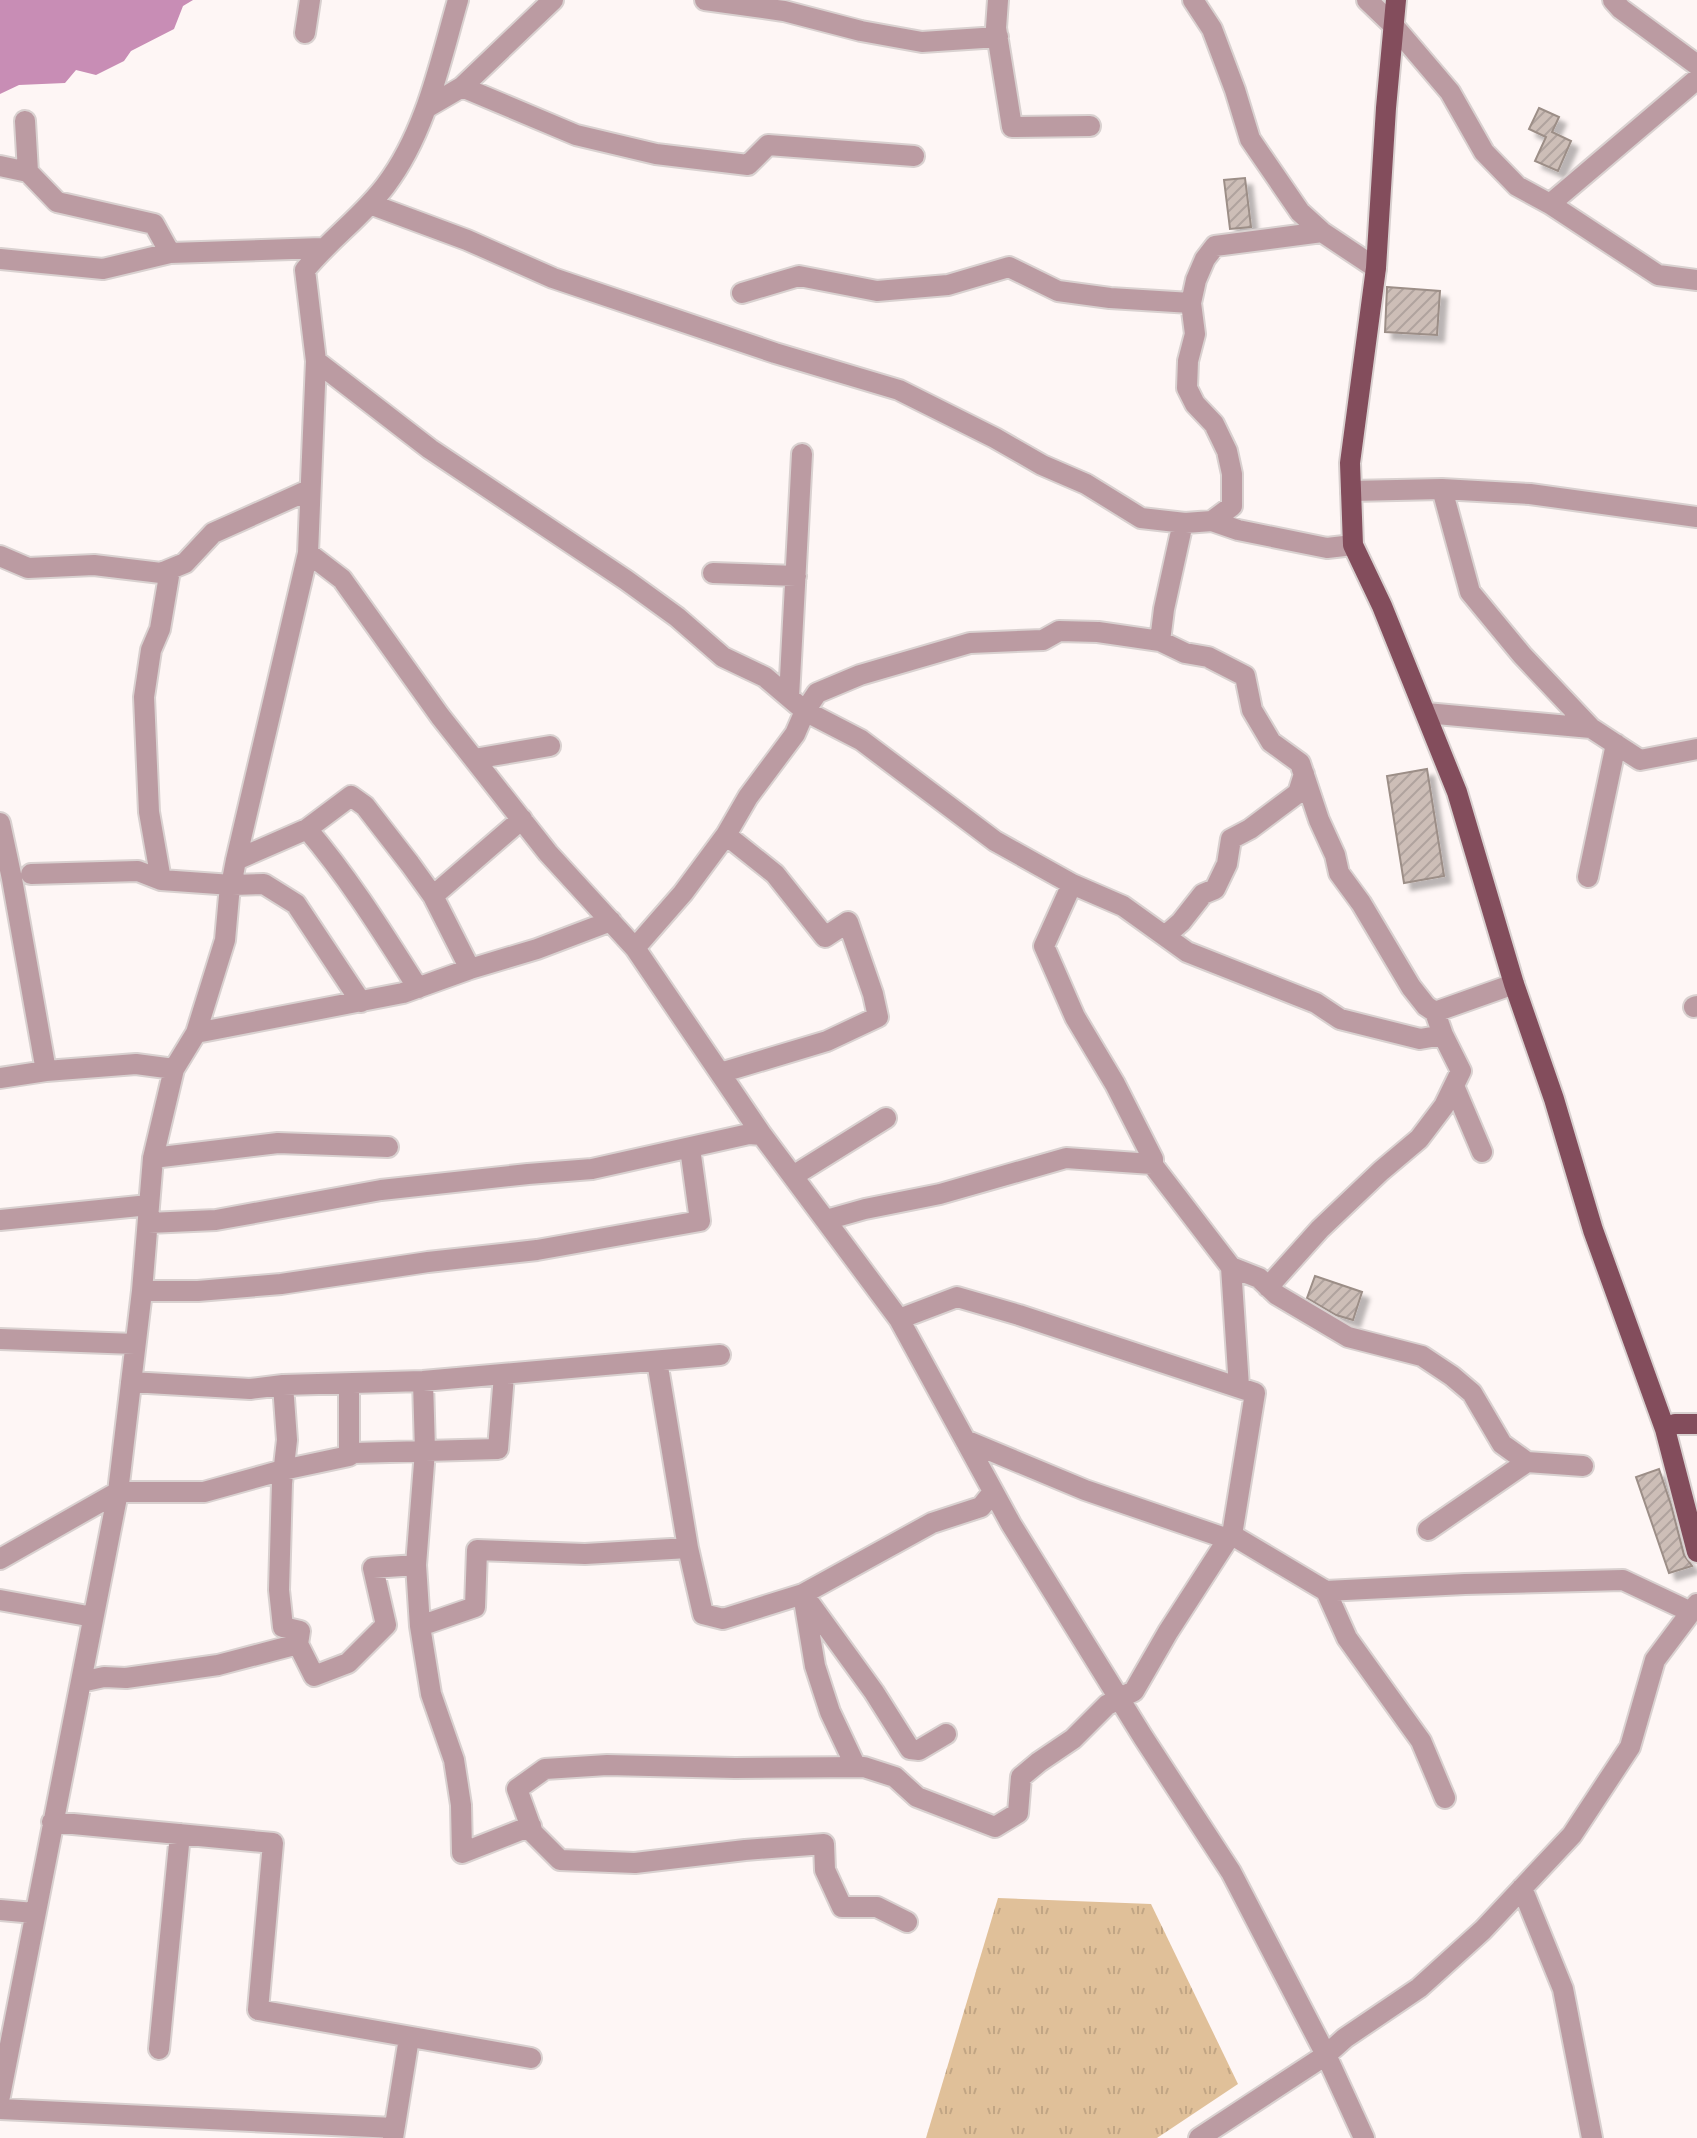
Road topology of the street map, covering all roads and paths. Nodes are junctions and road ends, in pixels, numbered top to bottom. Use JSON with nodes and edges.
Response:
{"nodes":[{"id":1,"x":310,"y":0,"type":"edge"},
{"id":2,"x":458,"y":0,"type":"edge"},
{"id":3,"x":553,"y":0,"type":"edge"},
{"id":4,"x":705,"y":0,"type":"edge"},
{"id":5,"x":998,"y":0,"type":"edge"},
{"id":6,"x":1193,"y":0,"type":"edge"},
{"id":7,"x":1367,"y":0,"type":"edge"},
{"id":8,"x":1396,"y":0,"type":"edge"},
{"id":9,"x":1613,"y":0,"type":"edge"},
{"id":10,"x":1393,"y":25,"type":"junction"},
{"id":11,"x":305,"y":33,"type":"dead end"},
{"id":12,"x":998,"y":37,"type":"junction"},
{"id":13,"x":1697,"y":65,"type":"edge"},
{"id":14,"x":1697,"y":79,"type":"edge"},
{"id":15,"x":462,"y":87,"type":"junction"},
{"id":16,"x":426,"y":108,"type":"junction"},
{"id":17,"x":25,"y":121,"type":"dead end"},
{"id":18,"x":1090,"y":126,"type":"dead end"},
{"id":19,"x":914,"y":156,"type":"dead end"},
{"id":20,"x":0,"y":166,"type":"edge"},
{"id":21,"x":28,"y":172,"type":"junction"},
{"id":22,"x":370,"y":204,"type":"junction"},
{"id":23,"x":1550,"y":204,"type":"junction"},
{"id":24,"x":1322,"y":232,"type":"junction"},
{"id":25,"x":322,"y":248,"type":"junction"},
{"id":26,"x":170,"y":253,"type":"junction"},
{"id":27,"x":0,"y":259,"type":"edge"},
{"id":28,"x":1376,"y":268,"type":"junction"},
{"id":29,"x":1697,"y":280,"type":"edge"},
{"id":30,"x":742,"y":293,"type":"dead end"},
{"id":31,"x":1191,"y":303,"type":"junction"},
{"id":32,"x":316,"y":361,"type":"junction"},
{"id":33,"x":802,"y":454,"type":"dead end"},
{"id":34,"x":1442,"y":489,"type":"junction"},
{"id":35,"x":309,"y":490,"type":"junction"},
{"id":36,"x":1351,"y":491,"type":"junction"},
{"id":37,"x":1697,"y":517,"type":"edge"},
{"id":38,"x":1212,"y":521,"type":"junction"},
{"id":39,"x":1185,"y":523,"type":"junction"},
{"id":40,"x":1353,"y":545,"type":"junction"},
{"id":41,"x":308,"y":553,"type":"junction"},
{"id":42,"x":0,"y":556,"type":"edge"},
{"id":43,"x":170,"y":570,"type":"junction"},
{"id":44,"x":713,"y":573,"type":"dead end"},
{"id":45,"x":796,"y":576,"type":"junction"},
{"id":46,"x":1160,"y":641,"type":"junction"},
{"id":47,"x":789,"y":697,"type":"junction"},
{"id":48,"x":805,"y":711,"type":"junction"},
{"id":49,"x":1426,"y":713,"type":"junction"},
{"id":50,"x":1591,"y":728,"type":"junction"},
{"id":51,"x":1616,"y":744,"type":"junction"},
{"id":52,"x":550,"y":746,"type":"dead end"},
{"id":53,"x":1697,"y":749,"type":"edge"},
{"id":54,"x":474,"y":759,"type":"junction"},
{"id":55,"x":1304,"y":774,"type":"junction"},
{"id":56,"x":522,"y":819,"type":"junction"},
{"id":57,"x":0,"y":823,"type":"edge"},
{"id":58,"x":307,"y":829,"type":"junction"},
{"id":59,"x":726,"y":835,"type":"junction"},
{"id":60,"x":236,"y":860,"type":"junction"},
{"id":61,"x":1588,"y":877,"type":"dead end"},
{"id":62,"x":14,"y":878,"type":"edge"},
{"id":63,"x":161,"y":880,"type":"junction"},
{"id":64,"x":1072,"y":884,"type":"junction"},
{"id":65,"x":232,"y":885,"type":"junction"},
{"id":66,"x":433,"y":896,"type":"junction"},
{"id":67,"x":611,"y":921,"type":"junction"},
{"id":68,"x":1165,"y":936,"type":"junction"},
{"id":69,"x":635,"y":948,"type":"junction"},
{"id":70,"x":470,"y":969,"type":"junction"},
{"id":71,"x":1514,"y":984,"type":"junction"},
{"id":72,"x":418,"y":988,"type":"junction"},
{"id":73,"x":361,"y":1002,"type":"junction"},
{"id":74,"x":1435,"y":1012,"type":"junction"},
{"id":75,"x":196,"y":1033,"type":"junction"},
{"id":76,"x":1443,"y":1035,"type":"junction"},
{"id":77,"x":174,"y":1069,"type":"junction"},
{"id":78,"x":46,"y":1071,"type":"junction"},
{"id":79,"x":720,"y":1073,"type":"junction"},
{"id":80,"x":0,"y":1078,"type":"edge"},
{"id":81,"x":1454,"y":1086,"type":"junction"},
{"id":82,"x":886,"y":1118,"type":"dead end"},
{"id":83,"x":762,"y":1135,"type":"junction"},
{"id":84,"x":388,"y":1147,"type":"dead end"},
{"id":85,"x":690,"y":1148,"type":"junction"},
{"id":86,"x":1482,"y":1152,"type":"dead end"},
{"id":87,"x":153,"y":1158,"type":"junction"},
{"id":88,"x":1153,"y":1166,"type":"junction"},
{"id":89,"x":793,"y":1176,"type":"junction"},
{"id":90,"x":148,"y":1214,"type":"junction"},
{"id":91,"x":0,"y":1220,"type":"edge"},
{"id":92,"x":826,"y":1220,"type":"junction"},
{"id":93,"x":1231,"y":1267,"type":"junction"},
{"id":94,"x":1268,"y":1287,"type":"junction"},
{"id":95,"x":142,"y":1291,"type":"junction"},
{"id":96,"x":899,"y":1319,"type":"junction"},
{"id":97,"x":0,"y":1339,"type":"edge"},
{"id":98,"x":135,"y":1344,"type":"junction"},
{"id":99,"x":720,"y":1355,"type":"dead end"},
{"id":100,"x":657,"y":1361,"type":"junction"},
{"id":101,"x":504,"y":1375,"type":"junction"},
{"id":102,"x":423,"y":1381,"type":"junction"},
{"id":103,"x":131,"y":1382,"type":"junction"},
{"id":104,"x":283,"y":1385,"type":"junction"},
{"id":105,"x":349,"y":1385,"type":"junction"},
{"id":106,"x":1239,"y":1387,"type":"junction"},
{"id":107,"x":1697,"y":1424,"type":"edge"},
{"id":108,"x":1665,"y":1429,"type":"junction"},
{"id":109,"x":965,"y":1440,"type":"junction"},
{"id":110,"x":425,"y":1451,"type":"junction"},
{"id":111,"x":349,"y":1456,"type":"junction"},
{"id":112,"x":1527,"y":1462,"type":"junction"},
{"id":113,"x":1583,"y":1466,"type":"dead end"},
{"id":114,"x":283,"y":1470,"type":"junction"},
{"id":115,"x":118,"y":1492,"type":"junction"},
{"id":116,"x":993,"y":1492,"type":"junction"},
{"id":117,"x":1692,"y":1506,"type":"edge"},
{"id":118,"x":1428,"y":1530,"type":"dead end"},
{"id":119,"x":1230,"y":1537,"type":"junction"},
{"id":120,"x":688,"y":1548,"type":"junction"},
{"id":121,"x":1697,"y":1552,"type":"edge"},
{"id":122,"x":0,"y":1559,"type":"edge"},
{"id":123,"x":416,"y":1565,"type":"junction"},
{"id":124,"x":1326,"y":1591,"type":"junction"},
{"id":125,"x":803,"y":1594,"type":"junction"},
{"id":126,"x":0,"y":1600,"type":"edge"},
{"id":127,"x":1694,"y":1608,"type":"edge"},
{"id":128,"x":93,"y":1617,"type":"junction"},
{"id":129,"x":420,"y":1626,"type":"junction"},
{"id":130,"x":298,"y":1644,"type":"junction"},
{"id":131,"x":81,"y":1682,"type":"junction"},
{"id":132,"x":1119,"y":1699,"type":"junction"},
{"id":133,"x":946,"y":1734,"type":"dead end"},
{"id":134,"x":856,"y":1767,"type":"junction"},
{"id":135,"x":1445,"y":1798,"type":"dead end"},
{"id":136,"x":52,"y":1822,"type":"junction"},
{"id":137,"x":531,"y":1826,"type":"junction"},
{"id":138,"x":180,"y":1834,"type":"junction"},
{"id":139,"x":1522,"y":1888,"type":"junction"},
{"id":140,"x":0,"y":1910,"type":"edge"},
{"id":141,"x":34,"y":1913,"type":"junction"},
{"id":142,"x":907,"y":1922,"type":"dead end"},
{"id":143,"x":409,"y":2038,"type":"junction"},
{"id":144,"x":159,"y":2049,"type":"dead end"},
{"id":145,"x":1326,"y":2055,"type":"junction"},
{"id":146,"x":531,"y":2058,"type":"dead end"},
{"id":147,"x":0,"y":2096,"type":"edge"},
{"id":148,"x":0,"y":2109,"type":"edge"},
{"id":149,"x":286,"y":2130,"type":"edge"},
{"id":150,"x":394,"y":2133,"type":"edge"},
{"id":151,"x":1199,"y":2138,"type":"edge"},
{"id":152,"x":1364,"y":2138,"type":"edge"},
{"id":153,"x":1592,"y":2138,"type":"edge"}],
"edges":[{"from":1,"to":11,"type":"street"},
{"from":2,"to":16,"type":"street"},
{"from":3,"to":15,"type":"street"},
{"from":4,"to":12,"type":"street"},
{"from":5,"to":12,"type":"street"},
{"from":6,"to":24,"type":"street"},
{"from":7,"to":10,"type":"street"},
{"from":8,"to":10,"type":"main road"},
{"from":9,"to":13,"type":"street"},
{"from":10,"to":23,"type":"street"},
{"from":10,"to":28,"type":"main road"},
{"from":12,"to":18,"type":"street"},
{"from":14,"to":23,"type":"street"},
{"from":15,"to":16,"type":"street"},
{"from":15,"to":19,"type":"street"},
{"from":16,"to":22,"type":"street"},
{"from":17,"to":21,"type":"street"},
{"from":20,"to":21,"type":"street"},
{"from":21,"to":26,"type":"street"},
{"from":22,"to":25,"type":"street"},
{"from":22,"to":39,"type":"street"},
{"from":23,"to":29,"type":"street"},
{"from":24,"to":28,"type":"street"},
{"from":24,"to":31,"type":"street"},
{"from":25,"to":26,"type":"street"},
{"from":25,"to":32,"type":"street"},
{"from":26,"to":27,"type":"street"},
{"from":28,"to":36,"type":"main road"},
{"from":30,"to":31,"type":"street"},
{"from":31,"to":38,"type":"street"},
{"from":32,"to":35,"type":"street"},
{"from":32,"to":47,"type":"street"},
{"from":33,"to":45,"type":"street"},
{"from":34,"to":36,"type":"street"},
{"from":34,"to":37,"type":"street"},
{"from":34,"to":50,"type":"street"},
{"from":35,"to":41,"type":"street"},
{"from":35,"to":43,"type":"street"},
{"from":36,"to":40,"type":"main road"},
{"from":38,"to":39,"type":"street"},
{"from":38,"to":40,"type":"street"},
{"from":39,"to":46,"type":"street"},
{"from":40,"to":49,"type":"main road"},
{"from":41,"to":54,"type":"street"},
{"from":41,"to":60,"type":"street"},
{"from":42,"to":43,"type":"street"},
{"from":43,"to":63,"type":"street"},
{"from":44,"to":45,"type":"street"},
{"from":45,"to":47,"type":"street"},
{"from":46,"to":48,"type":"street"},
{"from":46,"to":55,"type":"street"},
{"from":47,"to":48,"type":"street"},
{"from":48,"to":59,"type":"street"},
{"from":48,"to":64,"type":"street"},
{"from":49,"to":50,"type":"street"},
{"from":49,"to":71,"type":"main road"},
{"from":50,"to":51,"type":"street"},
{"from":51,"to":53,"type":"street"},
{"from":51,"to":61,"type":"street"},
{"from":52,"to":54,"type":"street"},
{"from":54,"to":56,"type":"street"},
{"from":55,"to":68,"type":"street"},
{"from":55,"to":74,"type":"street"},
{"from":56,"to":66,"type":"street"},
{"from":56,"to":67,"type":"street"},
{"from":57,"to":62,"type":"street"},
{"from":58,"to":60,"type":"street"},
{"from":58,"to":66,"type":"street"},
{"from":58,"to":72,"type":"street"},
{"from":59,"to":69,"type":"street"},
{"from":59,"to":79,"type":"street"},
{"from":60,"to":65,"type":"street"},
{"from":62,"to":63,"type":"street"},
{"from":62,"to":78,"type":"street"},
{"from":63,"to":65,"type":"street"},
{"from":64,"to":68,"type":"street"},
{"from":64,"to":88,"type":"street"},
{"from":65,"to":73,"type":"street"},
{"from":65,"to":75,"type":"street"},
{"from":66,"to":70,"type":"street"},
{"from":67,"to":69,"type":"street"},
{"from":67,"to":70,"type":"street"},
{"from":68,"to":76,"type":"street"},
{"from":69,"to":79,"type":"street"},
{"from":70,"to":72,"type":"street"},
{"from":71,"to":74,"type":"street"},
{"from":71,"to":108,"type":"main road"},
{"from":72,"to":73,"type":"street"},
{"from":73,"to":75,"type":"street"},
{"from":74,"to":76,"type":"street"},
{"from":75,"to":77,"type":"street"},
{"from":76,"to":81,"type":"street"},
{"from":77,"to":78,"type":"street"},
{"from":77,"to":87,"type":"street"},
{"from":78,"to":80,"type":"street"},
{"from":79,"to":83,"type":"street"},
{"from":81,"to":86,"type":"street"},
{"from":81,"to":94,"type":"street"},
{"from":82,"to":89,"type":"street"},
{"from":83,"to":85,"type":"street"},
{"from":83,"to":89,"type":"street"},
{"from":84,"to":87,"type":"street"},
{"from":85,"to":90,"type":"street"},
{"from":85,"to":95,"type":"street"},
{"from":87,"to":90,"type":"street"},
{"from":88,"to":92,"type":"street"},
{"from":88,"to":93,"type":"street"},
{"from":89,"to":92,"type":"street"},
{"from":90,"to":91,"type":"street"},
{"from":90,"to":95,"type":"street"},
{"from":92,"to":96,"type":"street"},
{"from":93,"to":94,"type":"street"},
{"from":93,"to":106,"type":"street"},
{"from":94,"to":112,"type":"street"},
{"from":95,"to":98,"type":"street"},
{"from":96,"to":106,"type":"street"},
{"from":96,"to":109,"type":"street"},
{"from":97,"to":98,"type":"street"},
{"from":98,"to":103,"type":"street"},
{"from":99,"to":100,"type":"street"},
{"from":100,"to":101,"type":"street"},
{"from":100,"to":120,"type":"street"},
{"from":101,"to":102,"type":"street"},
{"from":101,"to":110,"type":"street"},
{"from":102,"to":105,"type":"street"},
{"from":102,"to":110,"type":"street"},
{"from":103,"to":104,"type":"street"},
{"from":103,"to":115,"type":"street"},
{"from":104,"to":105,"type":"street"},
{"from":104,"to":114,"type":"street"},
{"from":105,"to":111,"type":"street"},
{"from":106,"to":119,"type":"street"},
{"from":107,"to":108,"type":"main road"},
{"from":108,"to":117,"type":"main road"},
{"from":109,"to":116,"type":"street"},
{"from":109,"to":119,"type":"street"},
{"from":110,"to":111,"type":"street"},
{"from":110,"to":123,"type":"street"},
{"from":111,"to":114,"type":"street"},
{"from":112,"to":113,"type":"street"},
{"from":112,"to":118,"type":"street"},
{"from":114,"to":115,"type":"street"},
{"from":114,"to":130,"type":"street"},
{"from":115,"to":122,"type":"street"},
{"from":115,"to":128,"type":"street"},
{"from":116,"to":125,"type":"street"},
{"from":116,"to":132,"type":"street"},
{"from":117,"to":121,"type":"main road"},
{"from":119,"to":124,"type":"street"},
{"from":119,"to":132,"type":"street"},
{"from":120,"to":125,"type":"street"},
{"from":120,"to":129,"type":"street"},
{"from":123,"to":129,"type":"street"},
{"from":123,"to":130,"type":"street"},
{"from":124,"to":127,"type":"street"},
{"from":124,"to":135,"type":"street"},
{"from":125,"to":133,"type":"street"},
{"from":125,"to":134,"type":"street"},
{"from":126,"to":128,"type":"street"},
{"from":127,"to":139,"type":"street"},
{"from":128,"to":131,"type":"street"},
{"from":129,"to":137,"type":"street"},
{"from":130,"to":131,"type":"street"},
{"from":131,"to":136,"type":"street"},
{"from":132,"to":134,"type":"street"},
{"from":132,"to":145,"type":"street"},
{"from":134,"to":137,"type":"street"},
{"from":136,"to":138,"type":"street"},
{"from":136,"to":141,"type":"street"},
{"from":137,"to":142,"type":"street"},
{"from":138,"to":143,"type":"street"},
{"from":138,"to":144,"type":"street"},
{"from":139,"to":145,"type":"street"},
{"from":139,"to":153,"type":"street"},
{"from":140,"to":141,"type":"street"},
{"from":141,"to":147,"type":"street"},
{"from":143,"to":146,"type":"street"},
{"from":143,"to":150,"type":"street"},
{"from":145,"to":151,"type":"street"},
{"from":145,"to":152,"type":"street"},
{"from":148,"to":149,"type":"street"},
{"from":149,"to":150,"type":"street"}]}
